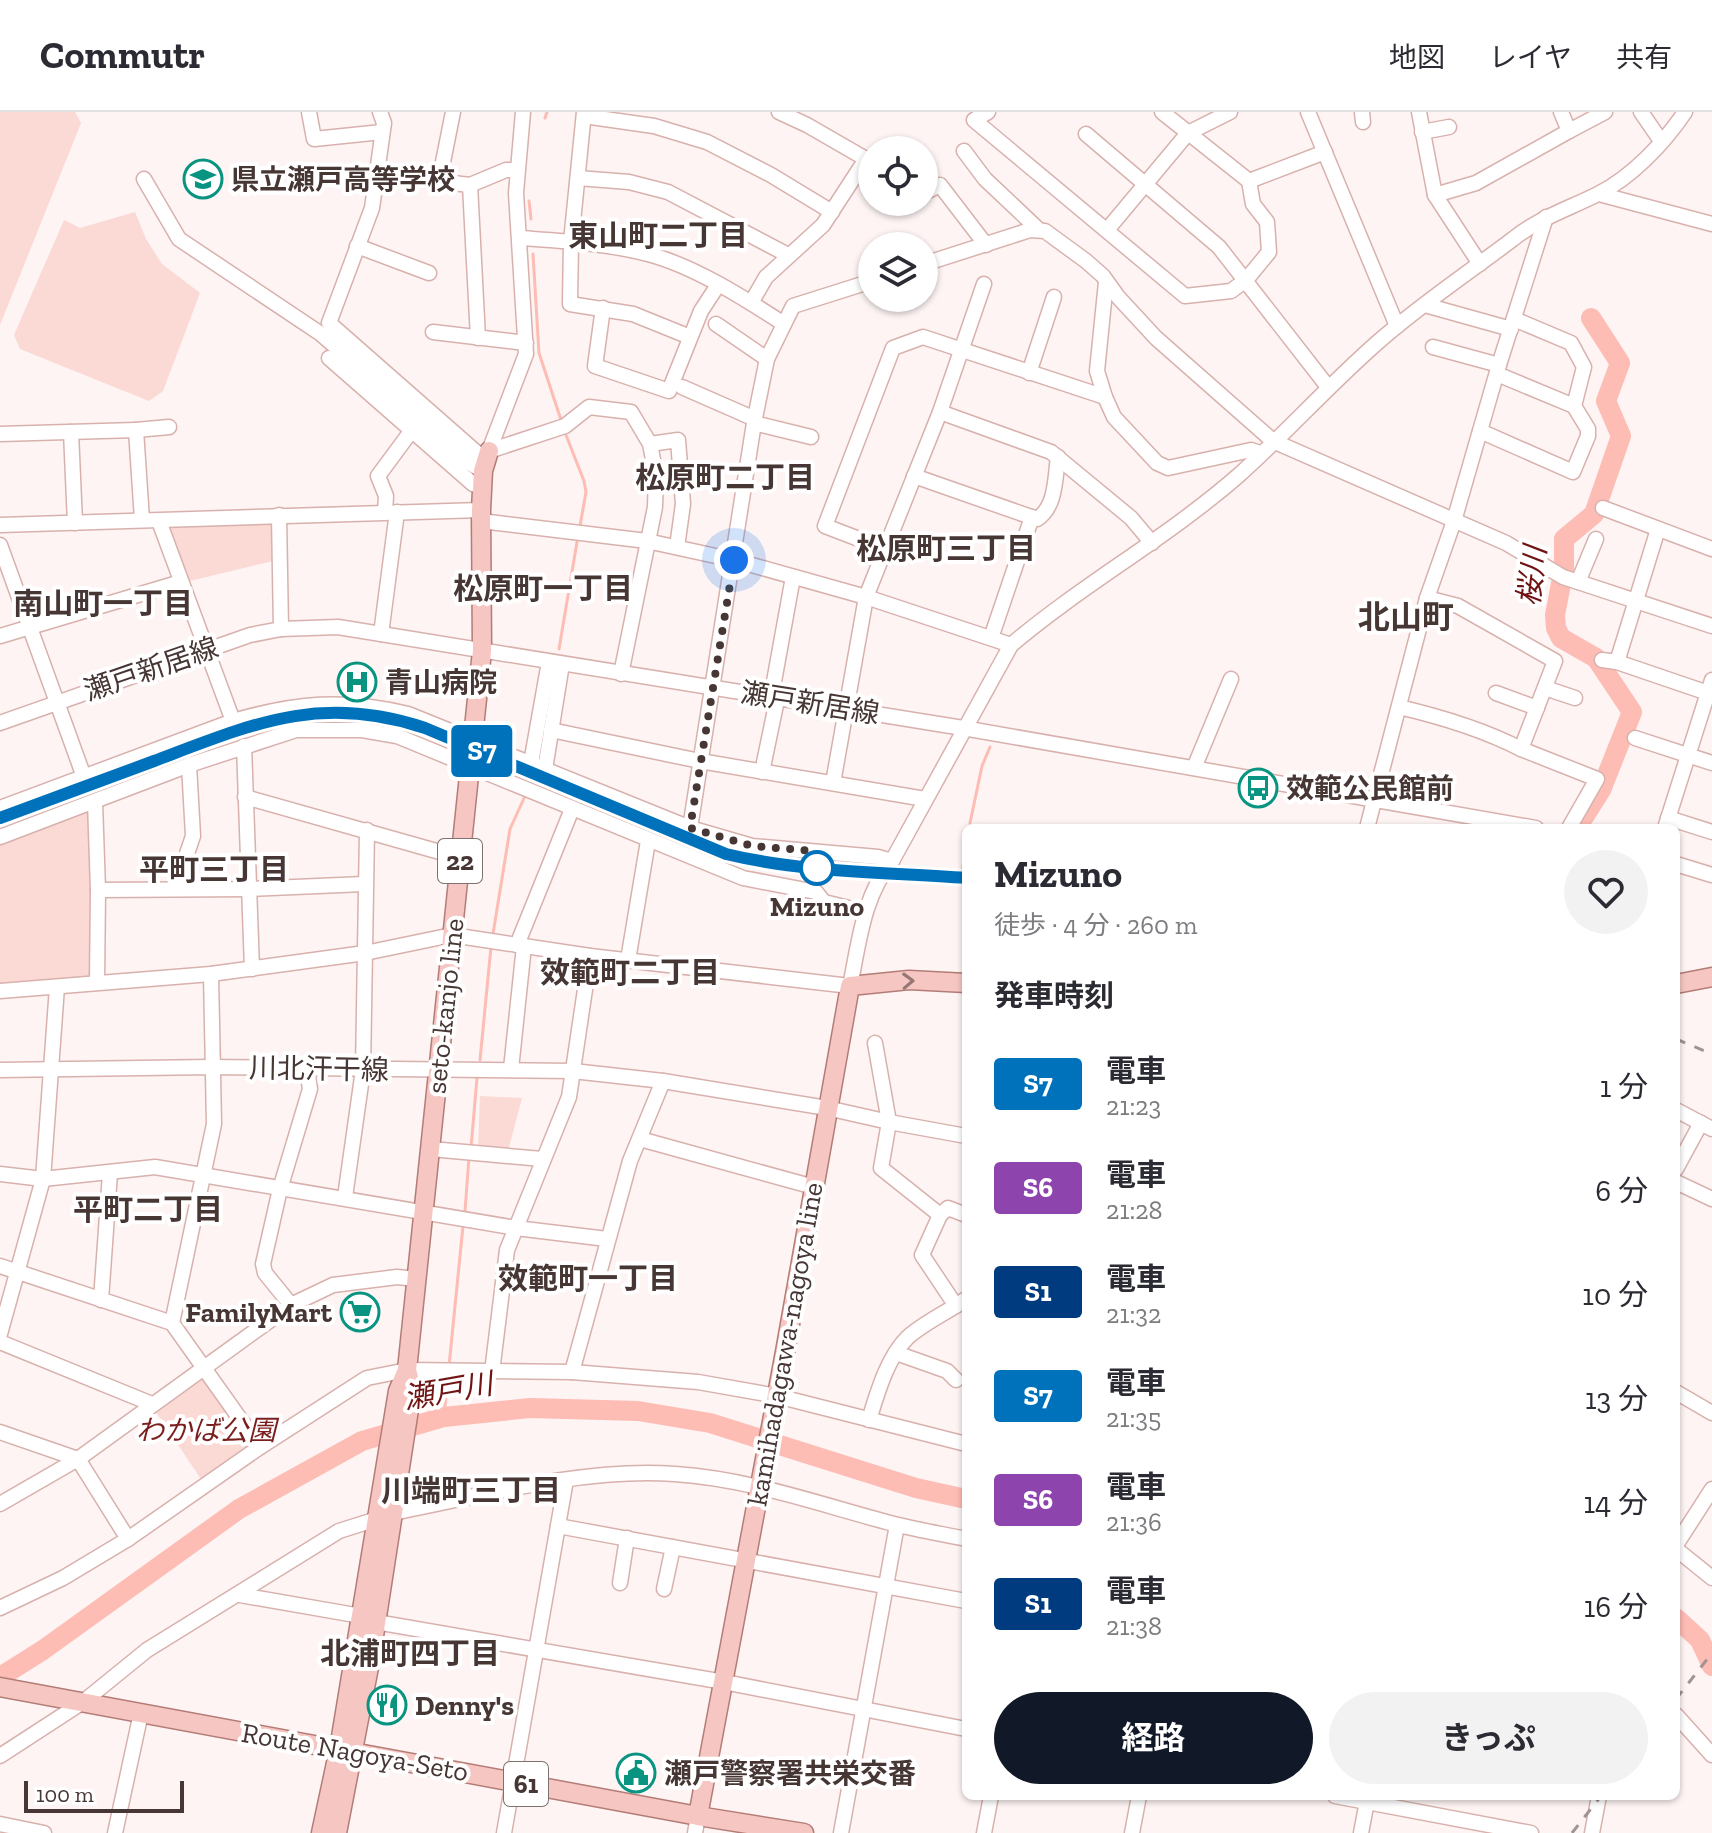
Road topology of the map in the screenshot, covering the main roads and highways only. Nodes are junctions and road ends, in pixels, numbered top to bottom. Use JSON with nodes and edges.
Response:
{"nodes":[{"id":1,"x":485,"y":467,"type":"road end"},
{"id":2,"x":1712,"y":977,"type":"edge"},
{"id":3,"x":962,"y":983,"type":"edge"},
{"id":4,"x":1680,"y":983,"type":"edge"},
{"id":5,"x":0,"y":1687,"type":"edge"},
{"id":6,"x":347,"y":1750,"type":"junction"},
{"id":7,"x":696,"y":1824,"type":"edge"},
{"id":8,"x":321,"y":1833,"type":"edge"},
{"id":9,"x":337,"y":1833,"type":"edge"},
{"id":10,"x":804,"y":1833,"type":"edge"}],
"edges":[{"from":1,"to":6,"type":"main road","name":"seto-kanjo line","number":"22"},
{"from":2,"to":4,"type":"main road"},
{"from":7,"to":3,"type":"main road","name":"kamihadagawa-nagoya line","one_way":true},
{"from":5,"to":6,"type":"main road","name":"Route Nagoya-Seto","number":"61"},
{"from":6,"to":7,"type":"main road","name":"Route Nagoya-Seto","number":"61"},
{"from":6,"to":8,"type":"main road","name":"seto-kanjo line","number":"22"},
{"from":6,"to":9,"type":"main road","name":"seto-kanjo line","number":"22"},
{"from":7,"to":10,"type":"main road","name":"Route Nagoya-Seto","number":"61"}]}
